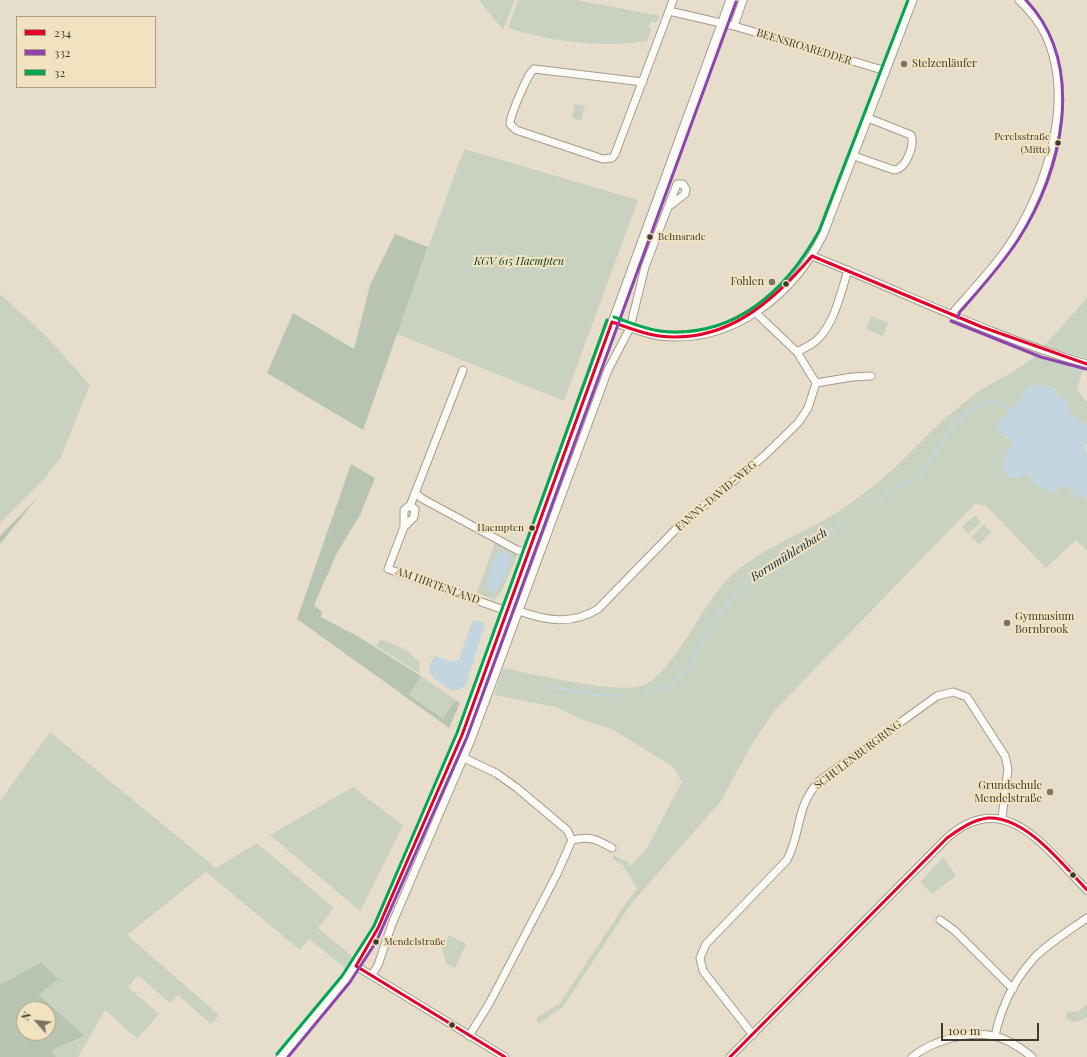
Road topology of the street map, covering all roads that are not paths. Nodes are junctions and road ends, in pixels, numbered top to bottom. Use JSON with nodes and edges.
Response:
{"nodes":[{"id":1,"x":672,"y":0,"type":"edge"},
{"id":2,"x":731,"y":0,"type":"edge"},
{"id":3,"x":743,"y":0,"type":"edge"},
{"id":4,"x":913,"y":0,"type":"edge"},
{"id":5,"x":1019,"y":0,"type":"edge"},
{"id":6,"x":669,"y":11,"type":"junction"},
{"id":7,"x":722,"y":24,"type":"junction"},
{"id":8,"x":734,"y":26,"type":"junction"},
{"id":9,"x":886,"y":71,"type":"junction"},
{"id":10,"x":643,"y":82,"type":"junction"},
{"id":11,"x":868,"y":118,"type":"junction"},
{"id":12,"x":854,"y":156,"type":"junction"},
{"id":13,"x":668,"y":207,"type":"dead end"},
{"id":14,"x":812,"y":256,"type":"junction"},
{"id":15,"x":848,"y":270,"type":"junction"},
{"id":16,"x":756,"y":313,"type":"junction"},
{"id":17,"x":953,"y":316,"type":"junction"},
{"id":18,"x":612,"y":322,"type":"junction"},
{"id":19,"x":630,"y":328,"type":"junction"},
{"id":20,"x":797,"y":352,"type":"junction"},
{"id":21,"x":1087,"y":364,"type":"edge"},
{"id":22,"x":463,"y":370,"type":"dead end"},
{"id":23,"x":871,"y":376,"type":"dead end"},
{"id":24,"x":816,"y":383,"type":"junction"},
{"id":25,"x":415,"y":492,"type":"junction"},
{"id":26,"x":410,"y":506,"type":"junction"},
{"id":27,"x":404,"y":527,"type":"junction"},
{"id":28,"x":528,"y":553,"type":"junction"},
{"id":29,"x":507,"y":611,"type":"junction"},
{"id":30,"x":519,"y":611,"type":"junction"},
{"id":31,"x":464,"y":758,"type":"junction"},
{"id":32,"x":1002,"y":818,"type":"junction"},
{"id":33,"x":572,"y":840,"type":"junction"},
{"id":34,"x":612,"y":848,"type":"dead end"},
{"id":35,"x":1087,"y":890,"type":"edge"},
{"id":36,"x":1087,"y":918,"type":"edge"},
{"id":37,"x":940,"y":920,"type":"dead end"},
{"id":38,"x":356,"y":966,"type":"junction"},
{"id":39,"x":372,"y":975,"type":"junction"},
{"id":40,"x":1012,"y":988,"type":"junction"},
{"id":41,"x":753,"y":1035,"type":"junction"},
{"id":42,"x":470,"y":1036,"type":"junction"},
{"id":43,"x":995,"y":1036,"type":"junction"},
{"id":44,"x":281,"y":1057,"type":"edge"},
{"id":45,"x":505,"y":1057,"type":"edge"},
{"id":46,"x":730,"y":1057,"type":"edge"},
{"id":47,"x":912,"y":1057,"type":"edge"},
{"id":48,"x":1032,"y":1057,"type":"edge"}],
"edges":[{"from":1,"to":6,"type":"street"},
{"from":2,"to":7,"type":"main road"},
{"from":3,"to":8,"type":"street"},
{"from":4,"to":9,"type":"street"},
{"from":5,"to":17,"type":"street"},
{"from":6,"to":7,"type":"street"},
{"from":6,"to":10,"type":"street"},
{"from":7,"to":8,"type":"street","name":"BEENSROAREDDER"},
{"from":7,"to":18,"type":"main road"},
{"from":8,"to":9,"type":"street","name":"BEENSROAREDDER"},
{"from":9,"to":11,"type":"street"},
{"from":10,"to":10,"type":"street"},
{"from":11,"to":12,"type":"street"},
{"from":11,"to":12,"type":"street"},
{"from":12,"to":14,"type":"street"},
{"from":13,"to":19,"type":"street"},
{"from":14,"to":15,"type":"street"},
{"from":14,"to":16,"type":"street"},
{"from":15,"to":17,"type":"street"},
{"from":15,"to":20,"type":"street"},
{"from":16,"to":19,"type":"street"},
{"from":16,"to":20,"type":"street"},
{"from":17,"to":21,"type":"street"},
{"from":18,"to":19,"type":"street"},
{"from":18,"to":28,"type":"main road"},
{"from":19,"to":30,"type":"street"},
{"from":20,"to":24,"type":"street"},
{"from":22,"to":25,"type":"street"},
{"from":23,"to":24,"type":"street"},
{"from":24,"to":30,"type":"street","name":"FANNY-DAVID-WEG"},
{"from":25,"to":26,"type":"street","name":"AM HIRTENLAND"},
{"from":25,"to":28,"type":"street"},
{"from":26,"to":27,"type":"street","name":"AM HIRTENLAND"},
{"from":26,"to":27,"type":"street","name":"AM HIRTENLAND"},
{"from":27,"to":29,"type":"street","name":"AM HIRTENLAND"},
{"from":28,"to":29,"type":"main road"},
{"from":29,"to":38,"type":"main road"},
{"from":30,"to":31,"type":"street"},
{"from":31,"to":33,"type":"street"},
{"from":31,"to":39,"type":"street"},
{"from":32,"to":35,"type":"street"},
{"from":32,"to":41,"type":"street"},
{"from":32,"to":41,"type":"street","name":"SCHULENBURGRING"},
{"from":33,"to":34,"type":"street"},
{"from":33,"to":42,"type":"street"},
{"from":36,"to":40,"type":"street"},
{"from":37,"to":40,"type":"street"},
{"from":38,"to":39,"type":"street"},
{"from":38,"to":44,"type":"main road"},
{"from":39,"to":42,"type":"street"},
{"from":40,"to":43,"type":"street"},
{"from":41,"to":46,"type":"street"},
{"from":42,"to":45,"type":"street"},
{"from":43,"to":47,"type":"street"},
{"from":43,"to":48,"type":"street"}]}
